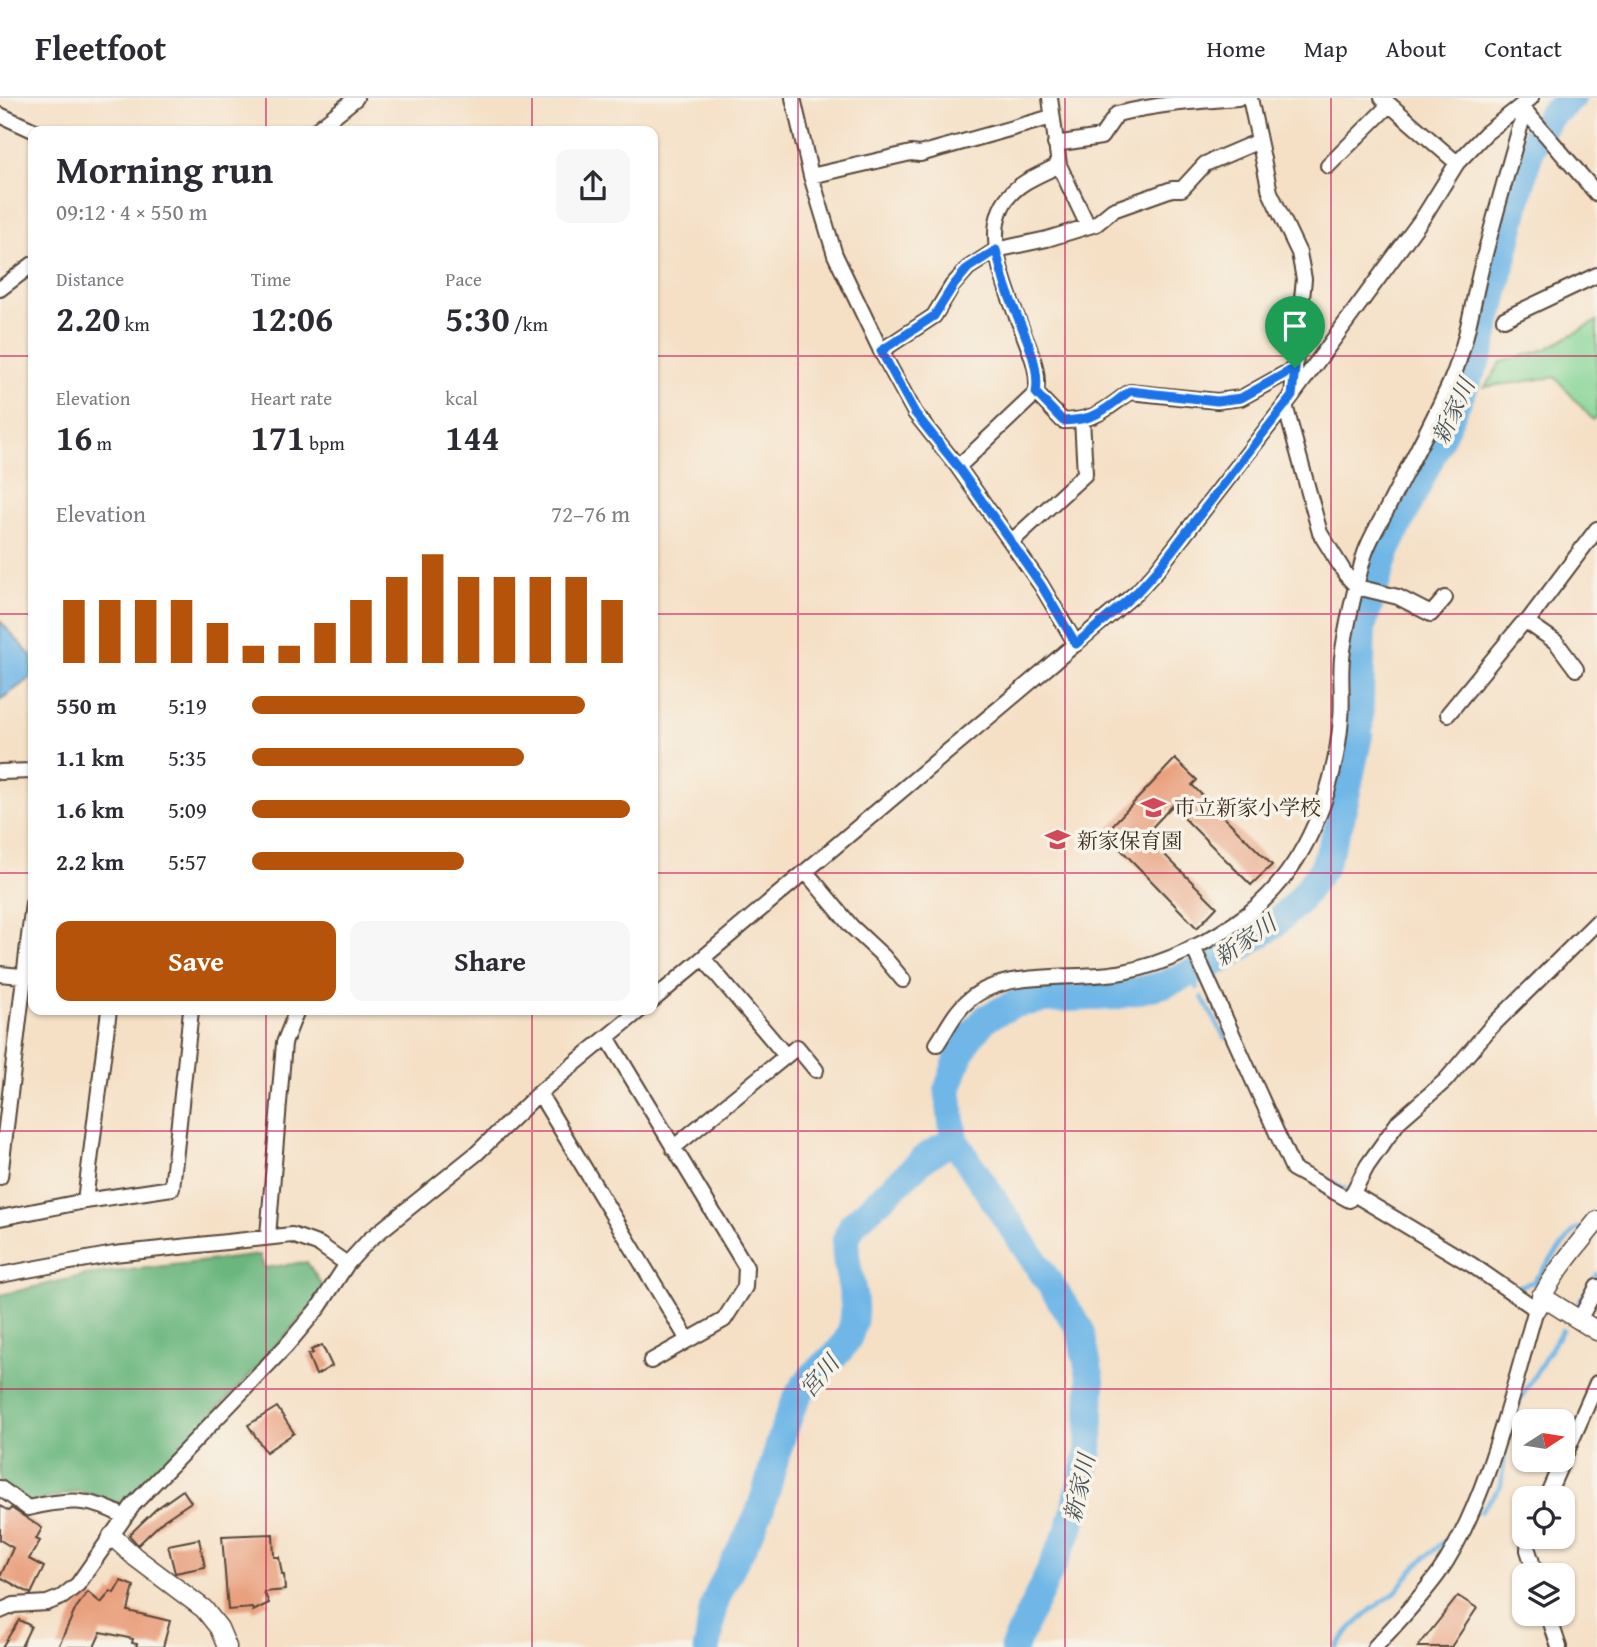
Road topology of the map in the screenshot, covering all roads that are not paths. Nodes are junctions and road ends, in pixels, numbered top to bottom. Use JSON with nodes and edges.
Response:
{"nodes":[{"id":1,"x":356,"y":98,"type":"edge"},
{"id":2,"x":793,"y":98,"type":"edge"},
{"id":3,"x":1050,"y":98,"type":"edge"},
{"id":4,"x":1238,"y":98,"type":"edge"},
{"id":5,"x":1250,"y":98,"type":"edge"},
{"id":6,"x":1385,"y":102,"type":"edge"},
{"id":7,"x":1521,"y":107,"type":"edge"},
{"id":8,"x":0,"y":115,"type":"edge"},
{"id":9,"x":1052,"y":117,"type":"junction"},
{"id":10,"x":320,"y":126,"type":"edge"},
{"id":11,"x":28,"y":128,"type":"edge"},
{"id":12,"x":1259,"y":141,"type":"junction"},
{"id":13,"x":1055,"y":144,"type":"junction"},
{"id":14,"x":1457,"y":163,"type":"junction"},
{"id":15,"x":1059,"y":165,"type":"junction"},
{"id":16,"x":1328,"y":166,"type":"dead end"},
{"id":17,"x":811,"y":176,"type":"junction"},
{"id":18,"x":1595,"y":187,"type":"edge"},
{"id":19,"x":1088,"y":226,"type":"junction"},
{"id":20,"x":996,"y":250,"type":"junction"},
{"id":21,"x":28,"y":268,"type":"edge"},
{"id":22,"x":1597,"y":275,"type":"edge"},
{"id":23,"x":0,"y":289,"type":"edge"},
{"id":24,"x":1503,"y":319,"type":"dead end"},
{"id":25,"x":881,"y":351,"type":"junction"},
{"id":26,"x":1295,"y":368,"type":"junction"},
{"id":27,"x":1036,"y":393,"type":"junction"},
{"id":28,"x":1288,"y":401,"type":"junction"},
{"id":29,"x":1082,"y":419,"type":"junction"},
{"id":30,"x":958,"y":467,"type":"junction"},
{"id":31,"x":1597,"y":529,"type":"edge"},
{"id":32,"x":1011,"y":542,"type":"junction"},
{"id":33,"x":1357,"y":587,"type":"junction"},
{"id":34,"x":1445,"y":598,"type":"dead end"},
{"id":35,"x":1527,"y":622,"type":"junction"},
{"id":36,"x":1076,"y":644,"type":"junction"},
{"id":37,"x":1576,"y":669,"type":"dead end"},
{"id":38,"x":1448,"y":714,"type":"dead end"},
{"id":39,"x":28,"y":771,"type":"edge"},
{"id":40,"x":0,"y":772,"type":"edge"},
{"id":41,"x":806,"y":872,"type":"junction"},
{"id":42,"x":1597,"y":922,"type":"edge"},
{"id":43,"x":1194,"y":947,"type":"junction"},
{"id":44,"x":703,"y":958,"type":"junction"},
{"id":45,"x":0,"y":974,"type":"edge"},
{"id":46,"x":28,"y":977,"type":"edge"},
{"id":47,"x":903,"y":980,"type":"dead end"},
{"id":48,"x":28,"y":984,"type":"edge"},
{"id":49,"x":658,"y":996,"type":"edge"},
{"id":50,"x":108,"y":1015,"type":"edge"},
{"id":51,"x":190,"y":1015,"type":"edge"},
{"id":52,"x":295,"y":1015,"type":"edge"},
{"id":53,"x":634,"y":1015,"type":"edge"},
{"id":54,"x":607,"y":1037,"type":"junction"},
{"id":55,"x":937,"y":1045,"type":"dead end"},
{"id":56,"x":786,"y":1056,"type":"junction"},
{"id":57,"x":816,"y":1070,"type":"dead end"},
{"id":58,"x":539,"y":1093,"type":"junction"},
{"id":59,"x":673,"y":1147,"type":"junction"},
{"id":60,"x":0,"y":1177,"type":"edge"},
{"id":61,"x":1352,"y":1194,"type":"junction"},
{"id":62,"x":85,"y":1201,"type":"junction"},
{"id":63,"x":0,"y":1218,"type":"edge"},
{"id":64,"x":1591,"y":1228,"type":"edge"},
{"id":65,"x":268,"y":1236,"type":"junction"},
{"id":66,"x":347,"y":1264,"type":"junction"},
{"id":67,"x":0,"y":1275,"type":"edge"},
{"id":68,"x":1597,"y":1287,"type":"edge"},
{"id":69,"x":1539,"y":1303,"type":"junction"},
{"id":70,"x":1579,"y":1320,"type":"junction"},
{"id":71,"x":1597,"y":1331,"type":"edge"},
{"id":72,"x":688,"y":1340,"type":"junction"},
{"id":73,"x":651,"y":1361,"type":"dead end"},
{"id":74,"x":1597,"y":1383,"type":"edge"},
{"id":75,"x":1551,"y":1486,"type":"edge"},
{"id":76,"x":0,"y":1488,"type":"edge"},
{"id":77,"x":125,"y":1517,"type":"junction"},
{"id":78,"x":112,"y":1536,"type":"junction"},
{"id":79,"x":7,"y":1603,"type":"edge"},
{"id":80,"x":0,"y":1611,"type":"edge"},
{"id":81,"x":1552,"y":1626,"type":"edge"},
{"id":82,"x":227,"y":1647,"type":"edge"},
{"id":83,"x":1375,"y":1647,"type":"edge"},
{"id":84,"x":1559,"y":1647,"type":"edge"}],
"edges":[{"from":1,"to":10,"type":"street"},
{"from":2,"to":17,"type":"street"},
{"from":3,"to":9,"type":"street"},
{"from":4,"to":13,"type":"street"},
{"from":5,"to":12,"type":"street"},
{"from":6,"to":14,"type":"street"},
{"from":6,"to":16,"type":"street"},
{"from":7,"to":14,"type":"street"},
{"from":7,"to":18,"type":"street"},
{"from":7,"to":33,"type":"street"},
{"from":8,"to":11,"type":"street"},
{"from":9,"to":13,"type":"street"},
{"from":9,"to":17,"type":"street"},
{"from":12,"to":19,"type":"street"},
{"from":12,"to":26,"type":"street"},
{"from":13,"to":15,"type":"street"},
{"from":14,"to":28,"type":"street"},
{"from":15,"to":19,"type":"street"},
{"from":15,"to":20,"type":"street"},
{"from":17,"to":25,"type":"street"},
{"from":19,"to":20,"type":"street"},
{"from":20,"to":25,"type":"street"},
{"from":20,"to":27,"type":"street"},
{"from":21,"to":23,"type":"street"},
{"from":22,"to":24,"type":"street"},
{"from":25,"to":30,"type":"street"},
{"from":26,"to":28,"type":"street"},
{"from":26,"to":29,"type":"street"},
{"from":27,"to":29,"type":"street"},
{"from":27,"to":30,"type":"street"},
{"from":28,"to":33,"type":"street"},
{"from":28,"to":36,"type":"street"},
{"from":29,"to":32,"type":"street"},
{"from":30,"to":32,"type":"street"},
{"from":31,"to":35,"type":"street"},
{"from":32,"to":36,"type":"street"},
{"from":33,"to":34,"type":"street"},
{"from":33,"to":43,"type":"street"},
{"from":35,"to":37,"type":"street"},
{"from":35,"to":38,"type":"street"},
{"from":36,"to":41,"type":"street"},
{"from":39,"to":40,"type":"street"},
{"from":41,"to":44,"type":"street"},
{"from":41,"to":47,"type":"street"},
{"from":42,"to":61,"type":"street"},
{"from":43,"to":55,"type":"street"},
{"from":43,"to":61,"type":"street"},
{"from":44,"to":49,"type":"street"},
{"from":44,"to":56,"type":"street"},
{"from":45,"to":46,"type":"street"},
{"from":48,"to":60,"type":"street"},
{"from":50,"to":62,"type":"street"},
{"from":51,"to":62,"type":"street"},
{"from":52,"to":65,"type":"street"},
{"from":53,"to":54,"type":"street"},
{"from":54,"to":58,"type":"street"},
{"from":54,"to":59,"type":"street"},
{"from":56,"to":57,"type":"street"},
{"from":56,"to":59,"type":"street"},
{"from":58,"to":66,"type":"street"},
{"from":58,"to":72,"type":"street"},
{"from":59,"to":72,"type":"street"},
{"from":61,"to":69,"type":"street"},
{"from":62,"to":63,"type":"street"},
{"from":64,"to":69,"type":"street"},
{"from":65,"to":66,"type":"street"},
{"from":65,"to":67,"type":"street"},
{"from":66,"to":77,"type":"street"},
{"from":68,"to":70,"type":"street"},
{"from":69,"to":70,"type":"street"},
{"from":69,"to":83,"type":"street"},
{"from":70,"to":71,"type":"street"},
{"from":72,"to":73,"type":"street"},
{"from":74,"to":75,"type":"street"},
{"from":76,"to":77,"type":"street"},
{"from":77,"to":78,"type":"street"},
{"from":78,"to":79,"type":"street"},
{"from":78,"to":82,"type":"street"},
{"from":79,"to":80,"type":"street"},
{"from":81,"to":84,"type":"street"}]}
